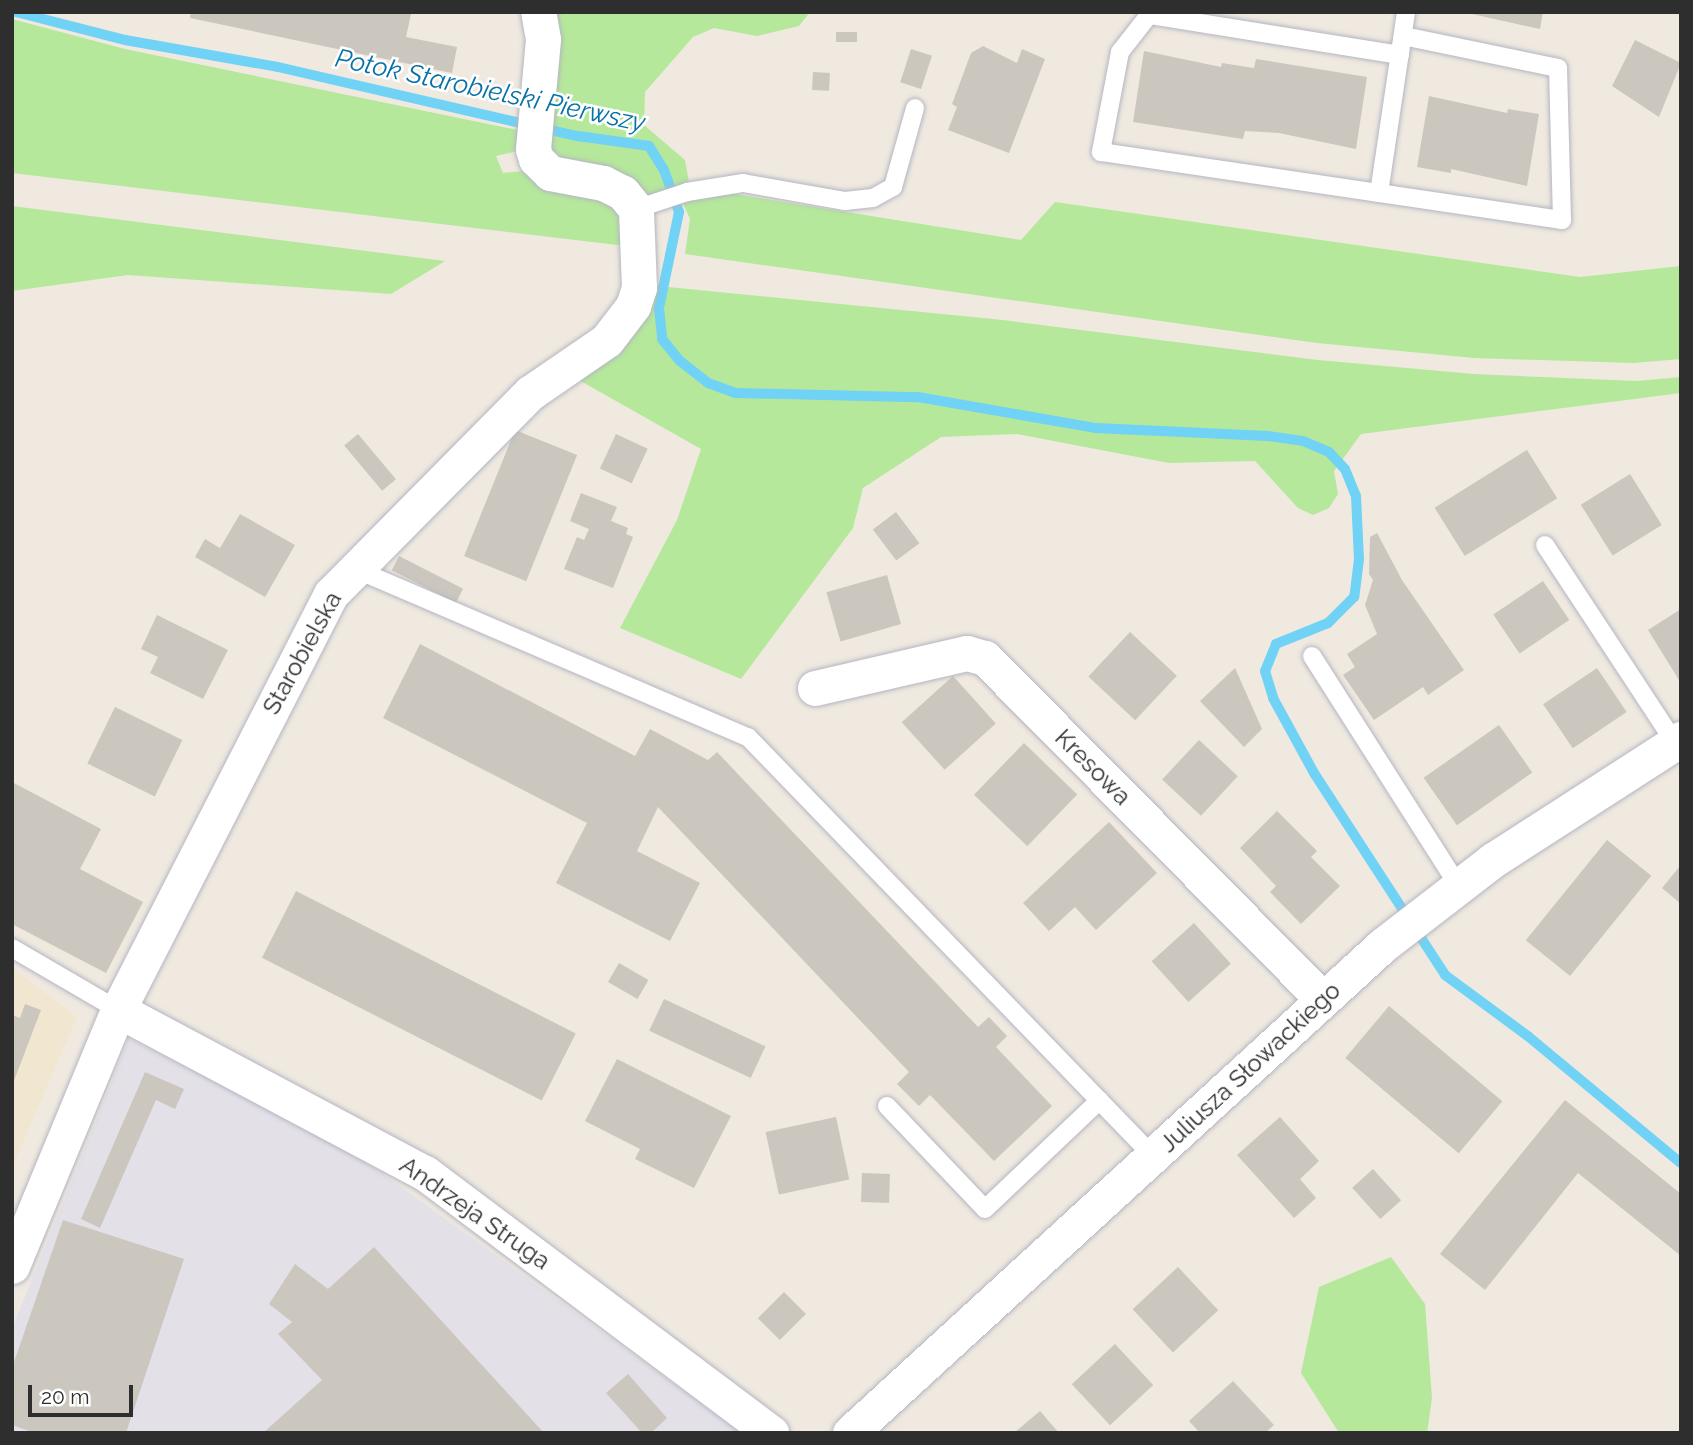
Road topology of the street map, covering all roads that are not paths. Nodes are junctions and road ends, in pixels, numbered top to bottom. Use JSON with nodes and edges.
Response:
{"nodes":[{"id":1,"x":538,"y":12,"type":"edge"},
{"id":2,"x":1406,"y":12,"type":"edge"},
{"id":3,"x":1403,"y":36,"type":"junction"},
{"id":4,"x":1400,"y":55,"type":"junction"},
{"id":5,"x":915,"y":108,"type":"dead end"},
{"id":6,"x":1379,"y":193,"type":"junction"},
{"id":7,"x":646,"y":205,"type":"junction"},
{"id":8,"x":1545,"y":545,"type":"dead end"},
{"id":9,"x":353,"y":568,"type":"junction"},
{"id":10,"x":1312,"y":656,"type":"dead end"},
{"id":11,"x":816,"y":688,"type":"dead end"},
{"id":12,"x":1678,"y":741,"type":"edge"},
{"id":13,"x":1448,"y":892,"type":"junction"},
{"id":14,"x":12,"y":948,"type":"edge"},
{"id":15,"x":1323,"y":1000,"type":"junction"},
{"id":16,"x":118,"y":1010,"type":"junction"},
{"id":17,"x":1100,"y":1100,"type":"junction"},
{"id":18,"x":887,"y":1106,"type":"dead end"},
{"id":19,"x":1153,"y":1156,"type":"junction"},
{"id":20,"x":12,"y":1266,"type":"edge"},
{"id":21,"x":771,"y":1433,"type":"edge"},
{"id":22,"x":850,"y":1433,"type":"edge"}],
"edges":[{"from":1,"to":7,"type":"street"},
{"from":2,"to":3,"type":"lane"},
{"from":3,"to":4,"type":"lane"},
{"from":3,"to":6,"type":"lane"},
{"from":4,"to":6,"type":"lane"},
{"from":4,"to":6,"type":"lane"},
{"from":5,"to":7,"type":"lane"},
{"from":7,"to":9,"type":"street","name":"Starobielska"},
{"from":8,"to":12,"type":"lane"},
{"from":9,"to":16,"type":"street","name":"Starobielska"},
{"from":9,"to":17,"type":"lane"},
{"from":10,"to":13,"type":"lane"},
{"from":11,"to":15,"type":"street","name":"Kresowa"},
{"from":12,"to":13,"type":"street","name":"Juliusza Słowackiego"},
{"from":13,"to":15,"type":"street","name":"Juliusza Słowackiego"},
{"from":14,"to":16,"type":"lane"},
{"from":15,"to":19,"type":"street","name":"Juliusza Słowackiego"},
{"from":16,"to":20,"type":"street","name":"Starobielska"},
{"from":16,"to":21,"type":"street","name":"Andrzeja Struga"},
{"from":17,"to":18,"type":"lane"},
{"from":17,"to":19,"type":"lane"},
{"from":19,"to":22,"type":"street","name":"Juliusza Słowackiego"}]}
